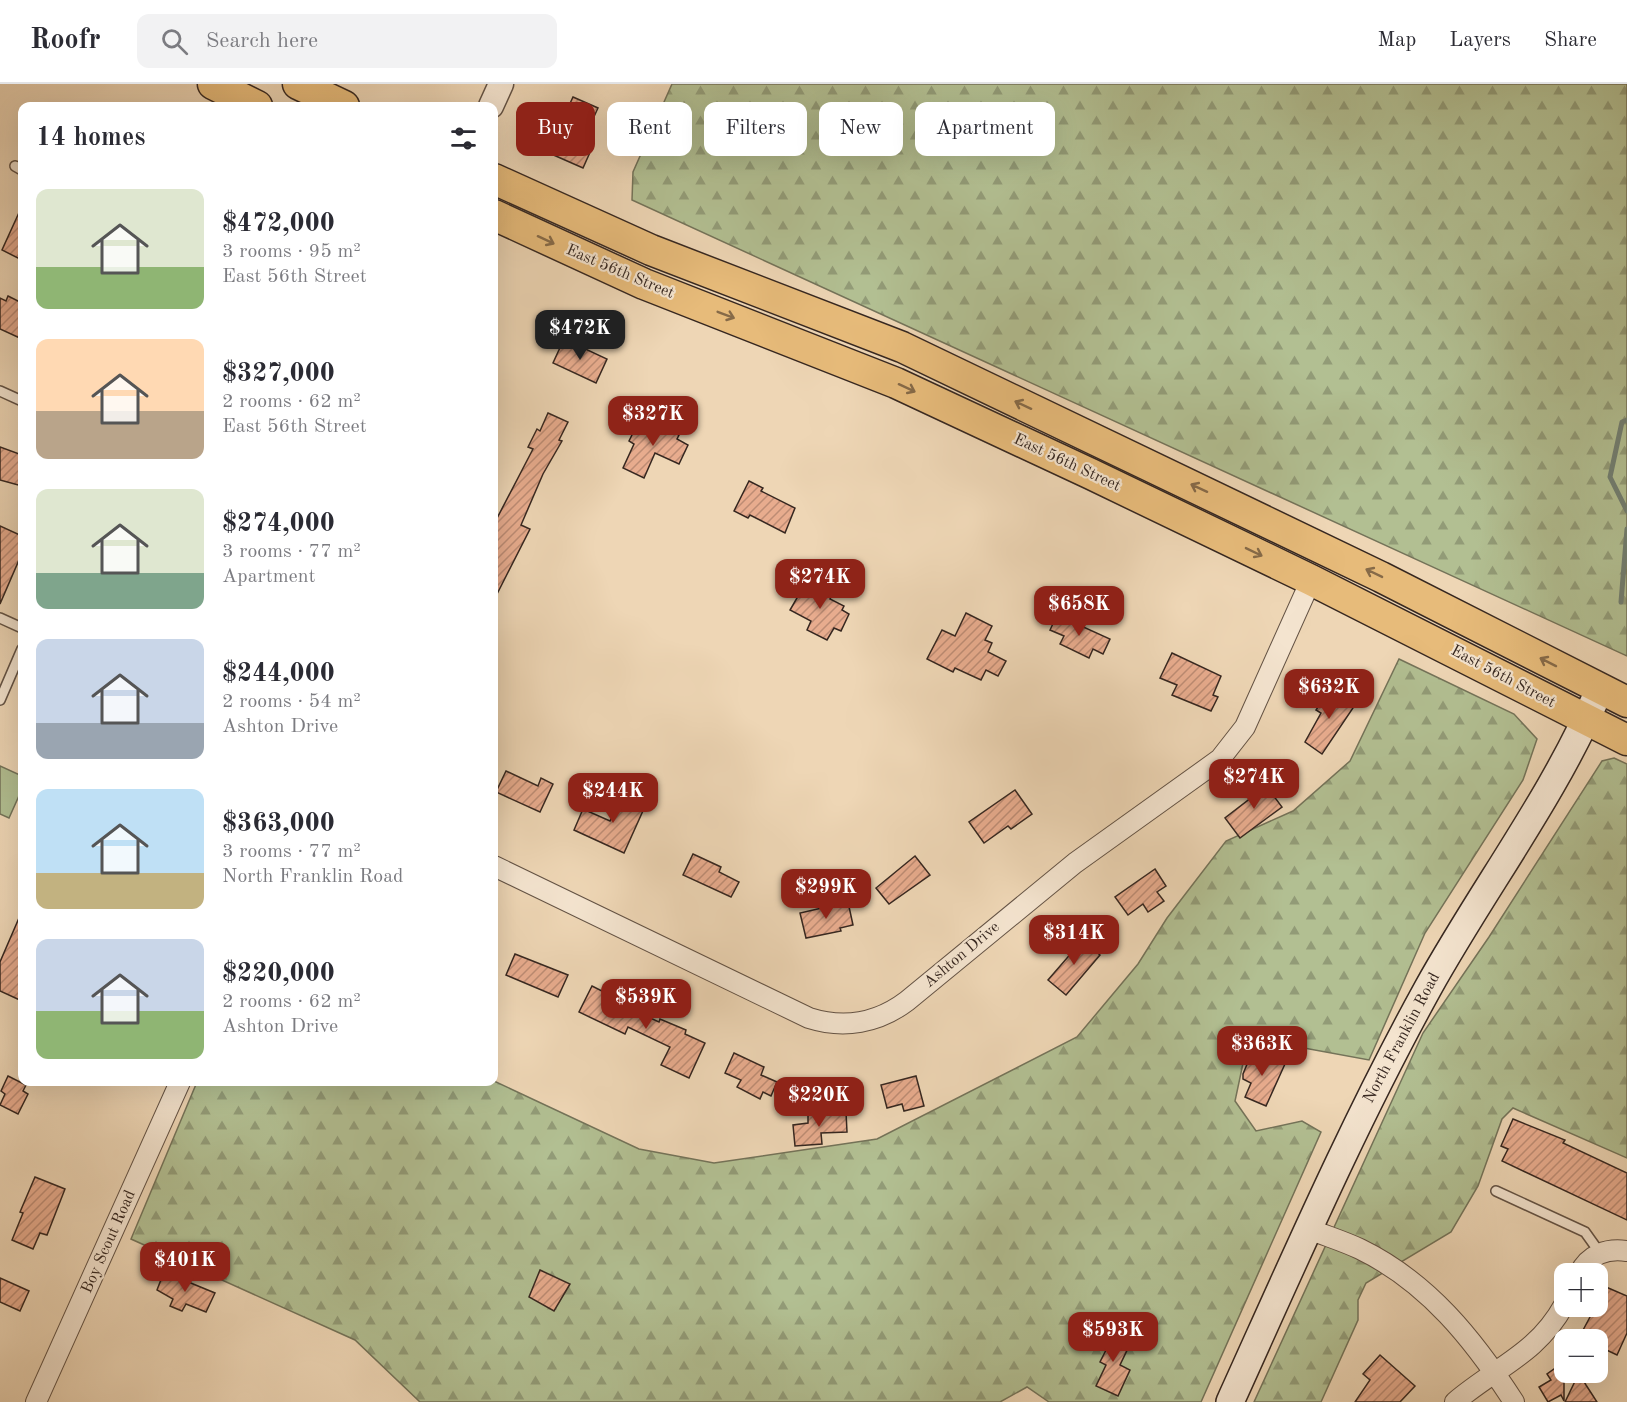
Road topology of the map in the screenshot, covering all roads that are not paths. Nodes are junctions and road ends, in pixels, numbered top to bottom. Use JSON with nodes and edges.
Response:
{"nodes":[{"id":1,"x":213,"y":84,"type":"edge"},
{"id":2,"x":298,"y":84,"type":"edge"},
{"id":3,"x":501,"y":84,"type":"edge"},
{"id":4,"x":249,"y":102,"type":"edge"},
{"id":5,"x":336,"y":102,"type":"edge"},
{"id":6,"x":493,"y":102,"type":"edge"},
{"id":7,"x":498,"y":181,"type":"edge"},
{"id":8,"x":498,"y":217,"type":"edge"},
{"id":9,"x":0,"y":391,"type":"edge"},
{"id":10,"x":18,"y":399,"type":"edge"},
{"id":11,"x":1311,"y":580,"type":"junction"},
{"id":12,"x":0,"y":618,"type":"edge"},
{"id":13,"x":18,"y":626,"type":"edge"},
{"id":14,"x":18,"y":658,"type":"edge"},
{"id":15,"x":1600,"y":688,"type":"junction"},
{"id":16,"x":0,"y":700,"type":"edge"},
{"id":17,"x":1627,"y":702,"type":"edge"},
{"id":18,"x":1587,"y":721,"type":"junction"},
{"id":19,"x":1627,"y":740,"type":"edge"},
{"id":20,"x":498,"y":868,"type":"edge"},
{"id":21,"x":178,"y":1086,"type":"edge"},
{"id":22,"x":1496,"y":1191,"type":"dead end"},
{"id":23,"x":1309,"y":1229,"type":"junction"},
{"id":24,"x":1612,"y":1251,"type":"edge"},
{"id":25,"x":1587,"y":1263,"type":"edge"},
{"id":26,"x":1556,"y":1317,"type":"edge"},
{"id":27,"x":1495,"y":1373,"type":"junction"},
{"id":28,"x":36,"y":1402,"type":"edge"},
{"id":29,"x":1230,"y":1402,"type":"edge"},
{"id":30,"x":1455,"y":1402,"type":"edge"},
{"id":31,"x":1514,"y":1402,"type":"edge"}],
"edges":[{"from":1,"to":4,"type":"main road"},
{"from":2,"to":5,"type":"main road"},
{"from":3,"to":6,"type":"street"},
{"from":15,"to":7,"type":"main road","name":"East 56th Street","one_way":true},
{"from":8,"to":11,"type":"main road","name":"East 56th Street","one_way":true},
{"from":9,"to":10,"type":"lane"},
{"from":11,"to":18,"type":"main road","name":"East 56th Street"},
{"from":11,"to":20,"type":"street","name":"Ashton Drive"},
{"from":12,"to":13,"type":"lane"},
{"from":14,"to":16,"type":"lane"},
{"from":15,"to":17,"type":"main road","name":"East 56th Street"},
{"from":15,"to":18,"type":"main road","name":"North Franklin Road"},
{"from":18,"to":19,"type":"main road","name":"East 56th Street"},
{"from":18,"to":23,"type":"main road","name":"North Franklin Road"},
{"from":21,"to":28,"type":"street","name":"Boy Scout Road"},
{"from":22,"to":24,"type":"lane"},
{"from":23,"to":27,"type":"street"},
{"from":23,"to":29,"type":"main road","name":"North Franklin Road"},
{"from":24,"to":25,"type":"street"},
{"from":26,"to":27,"type":"street"},
{"from":27,"to":30,"type":"street"},
{"from":27,"to":31,"type":"street"}]}
